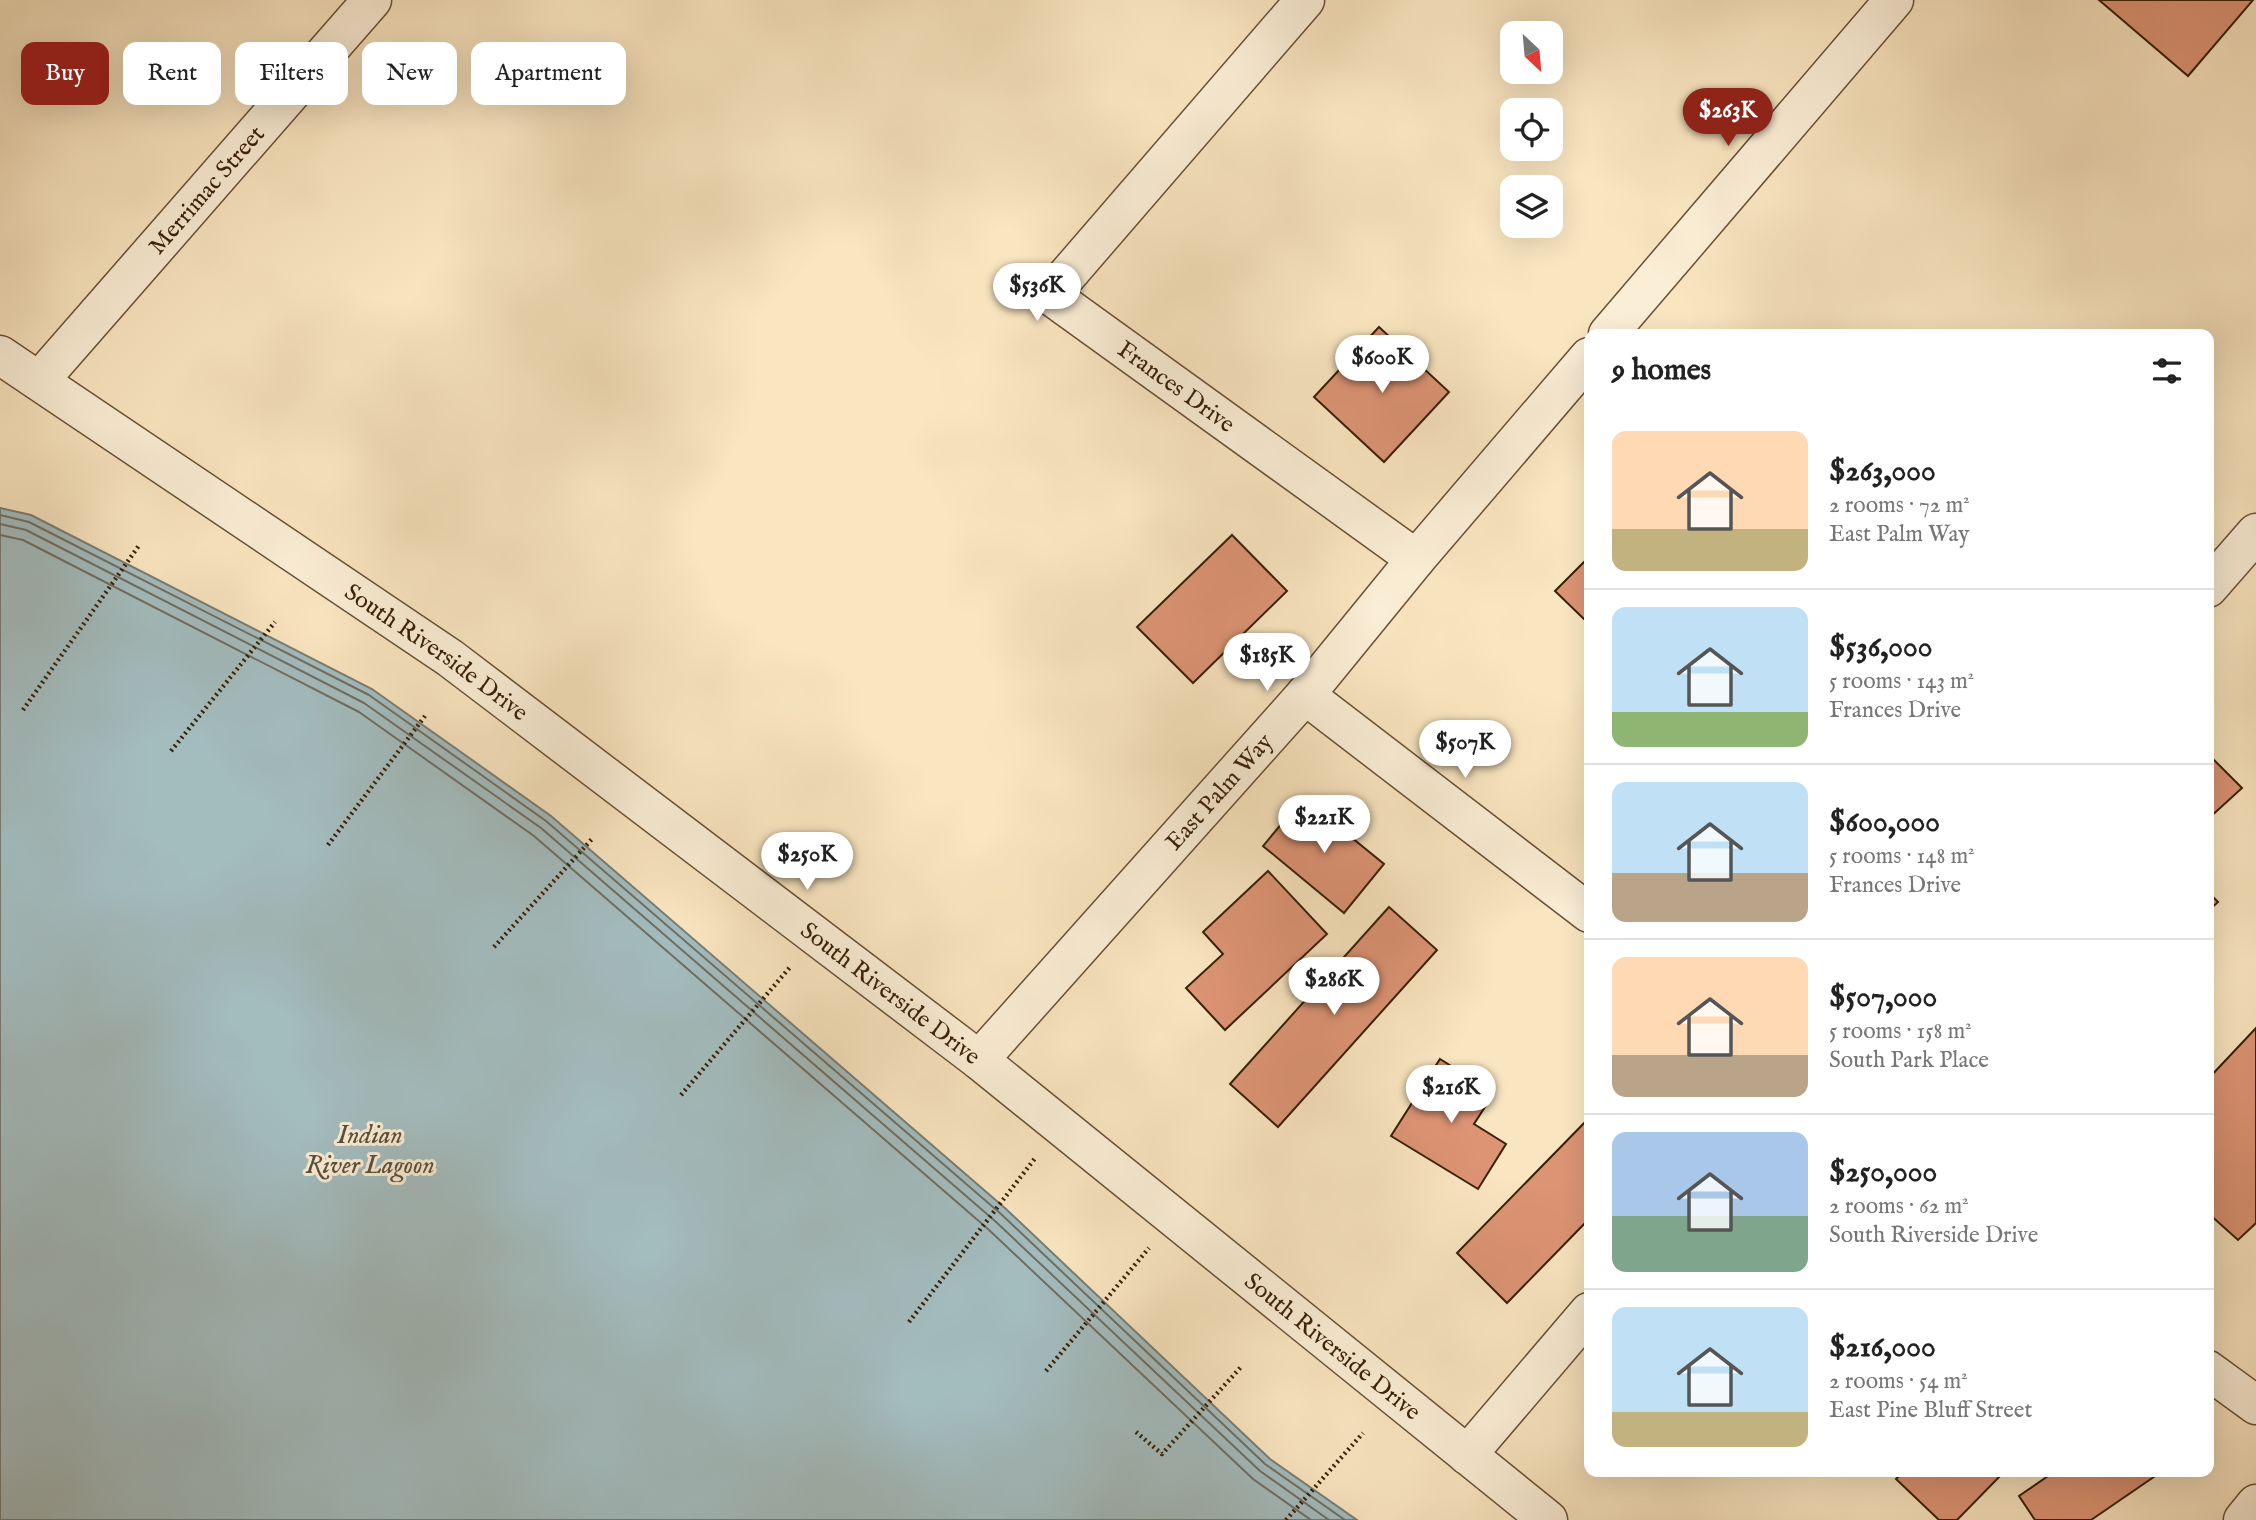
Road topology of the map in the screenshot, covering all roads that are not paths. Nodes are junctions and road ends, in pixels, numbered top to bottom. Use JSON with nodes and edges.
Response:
{"nodes":[{"id":1,"x":372,"y":0,"type":"edge"},
{"id":2,"x":1305,"y":0,"type":"edge"},
{"id":3,"x":1894,"y":0,"type":"edge"},
{"id":4,"x":1612,"y":329,"type":"edge"},
{"id":5,"x":0,"y":355,"type":"edge"},
{"id":6,"x":1584,"y":362,"type":"edge"},
{"id":7,"x":39,"y":381,"type":"junction"},
{"id":8,"x":2256,"y":533,"type":"edge"},
{"id":9,"x":1416,"y":559,"type":"junction"},
{"id":10,"x":2214,"y":581,"type":"edge"},
{"id":11,"x":1305,"y":695,"type":"junction"},
{"id":12,"x":1584,"y":909,"type":"edge"},
{"id":13,"x":979,"y":1060,"type":"junction"},
{"id":14,"x":1584,"y":1318,"type":"edge"},
{"id":15,"x":2214,"y":1374,"type":"edge"},
{"id":16,"x":2256,"y":1405,"type":"edge"},
{"id":17,"x":1467,"y":1455,"type":"junction"},
{"id":18,"x":2256,"y":1504,"type":"edge"},
{"id":19,"x":1548,"y":1520,"type":"edge"},
{"id":20,"x":2243,"y":1520,"type":"edge"}],
"edges":[{"from":1,"to":7,"type":"street","name":"Merrimac Street"},
{"from":2,"to":9,"type":"street","name":"Frances Drive"},
{"from":3,"to":4,"type":"street"},
{"from":5,"to":7,"type":"street","name":"South Riverside Drive"},
{"from":6,"to":9,"type":"street","name":"East Palm Way"},
{"from":7,"to":13,"type":"street","name":"South Riverside Drive"},
{"from":8,"to":10,"type":"street"},
{"from":9,"to":11,"type":"street","name":"East Palm Way"},
{"from":11,"to":12,"type":"street"},
{"from":11,"to":13,"type":"street","name":"East Palm Way"},
{"from":13,"to":17,"type":"street","name":"South Riverside Drive"},
{"from":14,"to":17,"type":"street"},
{"from":15,"to":16,"type":"street"},
{"from":17,"to":19,"type":"street","name":"South Riverside Drive"},
{"from":18,"to":20,"type":"street"}]}
